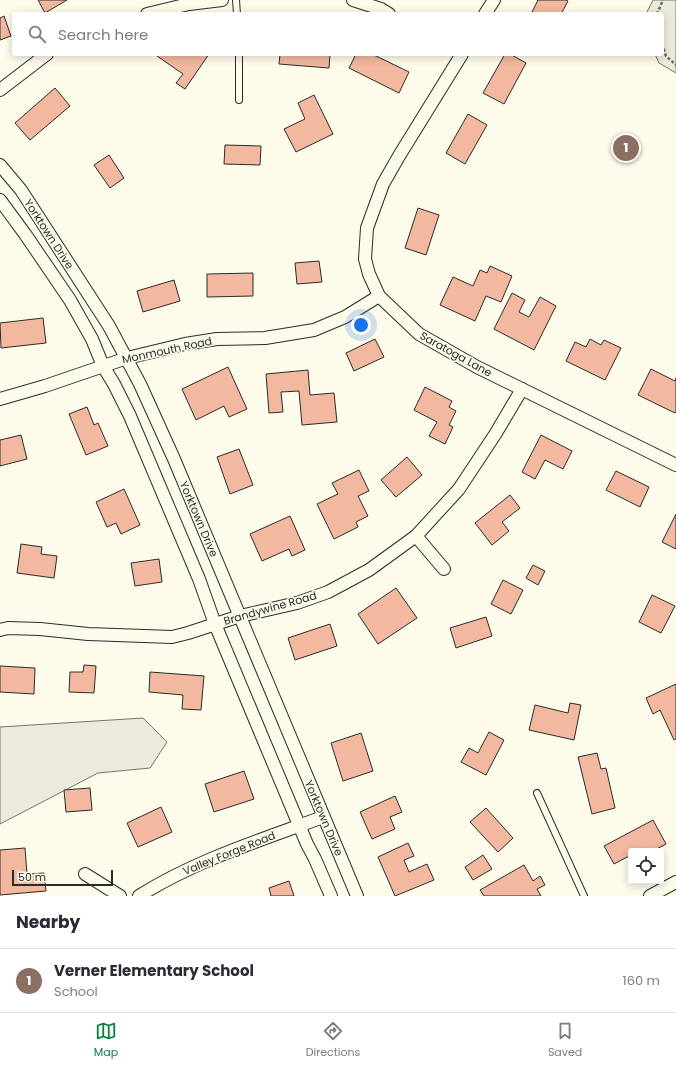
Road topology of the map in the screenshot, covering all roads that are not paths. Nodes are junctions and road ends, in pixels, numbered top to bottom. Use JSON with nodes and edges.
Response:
{"nodes":[{"id":1,"x":222,"y":0,"type":"edge"},
{"id":2,"x":236,"y":0,"type":"edge"},
{"id":3,"x":353,"y":0,"type":"edge"},
{"id":4,"x":494,"y":0,"type":"edge"},
{"id":5,"x":155,"y":12,"type":"edge"},
{"id":6,"x":237,"y":12,"type":"edge"},
{"id":7,"x":386,"y":12,"type":"edge"},
{"id":8,"x":487,"y":12,"type":"edge"},
{"id":9,"x":44,"y":56,"type":"edge"},
{"id":10,"x":239,"y":56,"type":"edge"},
{"id":11,"x":456,"y":56,"type":"edge"},
{"id":12,"x":0,"y":90,"type":"edge"},
{"id":13,"x":239,"y":100,"type":"dead end"},
{"id":14,"x":0,"y":165,"type":"edge"},
{"id":15,"x":0,"y":200,"type":"edge"},
{"id":16,"x":379,"y":296,"type":"junction"},
{"id":17,"x":127,"y":358,"type":"junction"},
{"id":18,"x":104,"y":366,"type":"junction"},
{"id":19,"x":522,"y":389,"type":"junction"},
{"id":20,"x":0,"y":399,"type":"edge"},
{"id":21,"x":676,"y":465,"type":"edge"},
{"id":22,"x":416,"y":536,"type":"junction"},
{"id":23,"x":444,"y":569,"type":"dead end"},
{"id":24,"x":240,"y":616,"type":"junction"},
{"id":25,"x":214,"y":624,"type":"junction"},
{"id":26,"x":0,"y":630,"type":"edge"},
{"id":27,"x":537,"y":793,"type":"dead end"},
{"id":28,"x":323,"y":817,"type":"junction"},
{"id":29,"x":300,"y":825,"type":"junction"},
{"id":30,"x":85,"y":874,"type":"dead end"},
{"id":31,"x":676,"y":882,"type":"edge"},
{"id":32,"x":120,"y":896,"type":"edge"},
{"id":33,"x":139,"y":896,"type":"edge"},
{"id":34,"x":330,"y":896,"type":"edge"},
{"id":35,"x":357,"y":896,"type":"edge"},
{"id":36,"x":584,"y":896,"type":"edge"},
{"id":37,"x":650,"y":896,"type":"edge"}],
"edges":[{"from":1,"to":5,"type":"street"},
{"from":2,"to":6,"type":"lane"},
{"from":3,"to":7,"type":"street"},
{"from":4,"to":8,"type":"street"},
{"from":9,"to":12,"type":"street"},
{"from":10,"to":13,"type":"lane"},
{"from":11,"to":16,"type":"street","name":"Saratoga Lane"},
{"from":14,"to":17,"type":"street","name":"Yorktown Drive"},
{"from":15,"to":18,"type":"street","name":"Yorktown Drive"},
{"from":16,"to":17,"type":"street","name":"Monmouth Road"},
{"from":16,"to":19,"type":"street","name":"Saratoga Lane"},
{"from":17,"to":18,"type":"street","name":"Monmouth Road"},
{"from":17,"to":24,"type":"street","name":"Yorktown Drive"},
{"from":18,"to":20,"type":"street","name":"Monmouth Road"},
{"from":18,"to":25,"type":"street","name":"Yorktown Drive"},
{"from":19,"to":21,"type":"street","name":"Saratoga Lane"},
{"from":19,"to":22,"type":"street","name":"Brandywine Road"},
{"from":22,"to":23,"type":"street"},
{"from":22,"to":24,"type":"street","name":"Brandywine Road"},
{"from":24,"to":25,"type":"street","name":"Brandywine Road"},
{"from":24,"to":28,"type":"street","name":"Yorktown Drive"},
{"from":25,"to":26,"type":"street","name":"Brandywine Road"},
{"from":25,"to":29,"type":"street","name":"Yorktown Drive"},
{"from":27,"to":36,"type":"lane"},
{"from":28,"to":29,"type":"street","name":"Valley Forge Road"},
{"from":28,"to":35,"type":"street","name":"Yorktown Drive"},
{"from":29,"to":33,"type":"street","name":"Valley Forge Road"},
{"from":29,"to":34,"type":"street","name":"Yorktown Drive"},
{"from":30,"to":32,"type":"street"},
{"from":31,"to":37,"type":"street"}]}
